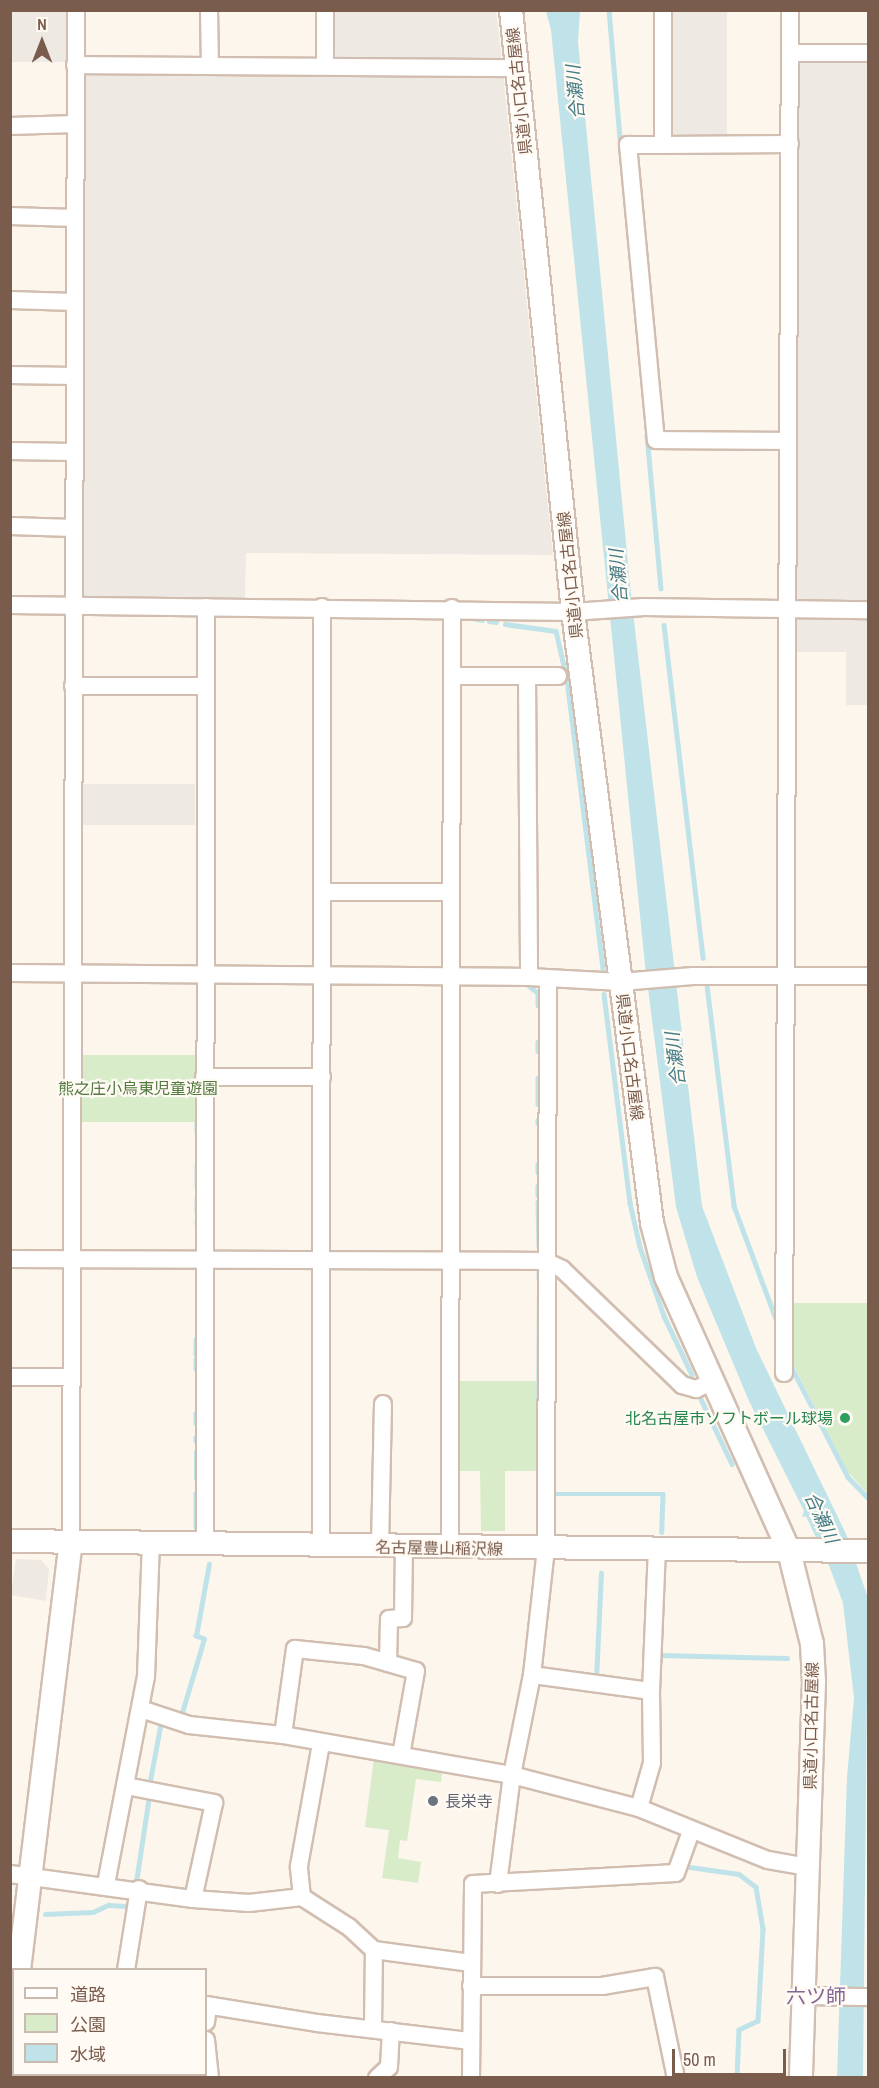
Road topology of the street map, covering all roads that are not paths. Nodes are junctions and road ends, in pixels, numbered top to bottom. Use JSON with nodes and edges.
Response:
{"nodes":[{"id":1,"x":76,"y":10,"type":"edge"},
{"id":2,"x":210,"y":10,"type":"edge"},
{"id":3,"x":325,"y":10,"type":"edge"},
{"id":4,"x":511,"y":10,"type":"edge"},
{"id":5,"x":663,"y":10,"type":"edge"},
{"id":6,"x":790,"y":10,"type":"edge"},
{"id":7,"x":790,"y":53,"type":"junction"},
{"id":8,"x":868,"y":53,"type":"edge"},
{"id":9,"x":75,"y":65,"type":"junction"},
{"id":10,"x":210,"y":65,"type":"junction"},
{"id":11,"x":325,"y":66,"type":"junction"},
{"id":12,"x":516,"y":68,"type":"junction"},
{"id":13,"x":75,"y":124,"type":"junction"},
{"id":14,"x":10,"y":126,"type":"edge"},
{"id":15,"x":790,"y":144,"type":"junction"},
{"id":16,"x":663,"y":145,"type":"junction"},
{"id":17,"x":10,"y":216,"type":"edge"},
{"id":18,"x":74,"y":218,"type":"junction"},
{"id":19,"x":10,"y":300,"type":"edge"},
{"id":20,"x":74,"y":302,"type":"junction"},
{"id":21,"x":10,"y":375,"type":"edge"},
{"id":22,"x":74,"y":376,"type":"junction"},
{"id":23,"x":788,"y":441,"type":"junction"},
{"id":24,"x":10,"y":451,"type":"edge"},
{"id":25,"x":73,"y":452,"type":"junction"},
{"id":26,"x":10,"y":526,"type":"edge"},
{"id":27,"x":73,"y":528,"type":"junction"},
{"id":28,"x":10,"y":605,"type":"edge"},
{"id":29,"x":73,"y":605,"type":"junction"},
{"id":30,"x":207,"y":607,"type":"junction"},
{"id":31,"x":322,"y":607,"type":"junction"},
{"id":32,"x":452,"y":608,"type":"junction"},
{"id":33,"x":788,"y":610,"type":"junction"},
{"id":34,"x":868,"y":610,"type":"edge"},
{"id":35,"x":582,"y":612,"type":"junction"},
{"id":36,"x":453,"y":676,"type":"junction"},
{"id":37,"x":528,"y":676,"type":"junction"},
{"id":38,"x":558,"y":676,"type":"dead end"},
{"id":39,"x":73,"y":686,"type":"junction"},
{"id":40,"x":206,"y":686,"type":"junction"},
{"id":41,"x":321,"y":892,"type":"junction"},
{"id":42,"x":452,"y":892,"type":"junction"},
{"id":43,"x":10,"y":973,"type":"edge"},
{"id":44,"x":73,"y":973,"type":"junction"},
{"id":45,"x":204,"y":974,"type":"junction"},
{"id":46,"x":321,"y":975,"type":"junction"},
{"id":47,"x":451,"y":976,"type":"junction"},
{"id":48,"x":786,"y":976,"type":"junction"},
{"id":49,"x":868,"y":976,"type":"edge"},
{"id":50,"x":528,"y":977,"type":"junction"},
{"id":51,"x":548,"y":980,"type":"junction"},
{"id":52,"x":628,"y":982,"type":"junction"},
{"id":53,"x":204,"y":1077,"type":"junction"},
{"id":54,"x":321,"y":1077,"type":"junction"},
{"id":55,"x":10,"y":1259,"type":"edge"},
{"id":56,"x":70,"y":1259,"type":"junction"},
{"id":57,"x":204,"y":1259,"type":"junction"},
{"id":58,"x":322,"y":1260,"type":"junction"},
{"id":59,"x":450,"y":1261,"type":"junction"},
{"id":60,"x":545,"y":1261,"type":"junction"},
{"id":61,"x":784,"y":1373,"type":"dead end"},
{"id":62,"x":10,"y":1377,"type":"edge"},
{"id":63,"x":70,"y":1377,"type":"junction"},
{"id":64,"x":712,"y":1382,"type":"junction"},
{"id":65,"x":382,"y":1404,"type":"dead end"},
{"id":66,"x":10,"y":1541,"type":"edge"},
{"id":67,"x":71,"y":1542,"type":"junction"},
{"id":68,"x":151,"y":1543,"type":"junction"},
{"id":69,"x":205,"y":1544,"type":"junction"},
{"id":70,"x":321,"y":1546,"type":"junction"},
{"id":71,"x":381,"y":1547,"type":"junction"},
{"id":72,"x":404,"y":1547,"type":"junction"},
{"id":73,"x":450,"y":1548,"type":"junction"},
{"id":74,"x":546,"y":1550,"type":"junction"},
{"id":75,"x":657,"y":1550,"type":"junction"},
{"id":76,"x":789,"y":1551,"type":"junction"},
{"id":77,"x":868,"y":1551,"type":"edge"},
{"id":78,"x":388,"y":1663,"type":"junction"},
{"id":79,"x":532,"y":1675,"type":"junction"},
{"id":80,"x":651,"y":1691,"type":"junction"},
{"id":81,"x":141,"y":1709,"type":"junction"},
{"id":82,"x":283,"y":1735,"type":"junction"},
{"id":83,"x":321,"y":1744,"type":"junction"},
{"id":84,"x":401,"y":1755,"type":"junction"},
{"id":85,"x":512,"y":1775,"type":"junction"},
{"id":86,"x":126,"y":1786,"type":"junction"},
{"id":87,"x":639,"y":1808,"type":"junction"},
{"id":88,"x":691,"y":1831,"type":"junction"},
{"id":89,"x":808,"y":1867,"type":"junction"},
{"id":90,"x":20,"y":1875,"type":"edge"},
{"id":91,"x":106,"y":1884,"type":"junction"},
{"id":92,"x":498,"y":1884,"type":"junction"},
{"id":93,"x":139,"y":1889,"type":"junction"},
{"id":94,"x":302,"y":1897,"type":"junction"},
{"id":95,"x":193,"y":1899,"type":"junction"},
{"id":96,"x":374,"y":1950,"type":"junction"},
{"id":97,"x":471,"y":1963,"type":"junction"},
{"id":98,"x":19,"y":1968,"type":"edge"},
{"id":99,"x":126,"y":1968,"type":"edge"},
{"id":100,"x":471,"y":1986,"type":"junction"},
{"id":101,"x":812,"y":1996,"type":"junction"},
{"id":102,"x":868,"y":1997,"type":"edge"},
{"id":103,"x":207,"y":2011,"type":"edge"},
{"id":104,"x":373,"y":2028,"type":"junction"},
{"id":105,"x":391,"y":2031,"type":"junction"},
{"id":106,"x":471,"y":2041,"type":"junction"},
{"id":107,"x":207,"y":2050,"type":"edge"},
{"id":108,"x":210,"y":2078,"type":"edge"},
{"id":109,"x":377,"y":2078,"type":"edge"},
{"id":110,"x":471,"y":2078,"type":"edge"},
{"id":111,"x":676,"y":2078,"type":"edge"},
{"id":112,"x":801,"y":2078,"type":"edge"}],
"edges":[{"from":1,"to":9,"type":"street"},
{"from":2,"to":10,"type":"street"},
{"from":3,"to":11,"type":"street"},
{"from":4,"to":12,"type":"main road","name":"県道小口名古屋線"},
{"from":5,"to":16,"type":"street"},
{"from":6,"to":7,"type":"street"},
{"from":7,"to":8,"type":"street"},
{"from":7,"to":15,"type":"street"},
{"from":9,"to":10,"type":"street"},
{"from":9,"to":13,"type":"street"},
{"from":10,"to":11,"type":"street"},
{"from":11,"to":12,"type":"street"},
{"from":12,"to":35,"type":"main road","name":"県道小口名古屋線"},
{"from":13,"to":14,"type":"street"},
{"from":13,"to":18,"type":"street"},
{"from":15,"to":16,"type":"street"},
{"from":15,"to":23,"type":"street"},
{"from":16,"to":23,"type":"street"},
{"from":17,"to":18,"type":"street"},
{"from":18,"to":20,"type":"street"},
{"from":19,"to":20,"type":"street"},
{"from":20,"to":22,"type":"street"},
{"from":21,"to":22,"type":"street"},
{"from":22,"to":25,"type":"street"},
{"from":23,"to":33,"type":"street"},
{"from":24,"to":25,"type":"street"},
{"from":25,"to":27,"type":"street"},
{"from":26,"to":27,"type":"street"},
{"from":27,"to":29,"type":"street"},
{"from":28,"to":29,"type":"street"},
{"from":29,"to":30,"type":"street"},
{"from":29,"to":39,"type":"street"},
{"from":30,"to":31,"type":"street"},
{"from":30,"to":40,"type":"street"},
{"from":31,"to":32,"type":"street"},
{"from":31,"to":41,"type":"street"},
{"from":32,"to":35,"type":"street"},
{"from":32,"to":36,"type":"street"},
{"from":33,"to":34,"type":"street"},
{"from":33,"to":35,"type":"street"},
{"from":33,"to":48,"type":"street"},
{"from":35,"to":52,"type":"main road","name":"県道小口名古屋線"},
{"from":36,"to":37,"type":"street"},
{"from":36,"to":42,"type":"street"},
{"from":37,"to":38,"type":"street"},
{"from":37,"to":50,"type":"street"},
{"from":39,"to":40,"type":"street"},
{"from":39,"to":44,"type":"street"},
{"from":40,"to":45,"type":"street"},
{"from":41,"to":42,"type":"street"},
{"from":41,"to":46,"type":"street"},
{"from":42,"to":47,"type":"street"},
{"from":43,"to":44,"type":"street"},
{"from":44,"to":45,"type":"street"},
{"from":44,"to":56,"type":"street"},
{"from":45,"to":46,"type":"street"},
{"from":45,"to":53,"type":"street"},
{"from":46,"to":47,"type":"street"},
{"from":46,"to":54,"type":"street"},
{"from":47,"to":50,"type":"street"},
{"from":47,"to":59,"type":"street"},
{"from":48,"to":49,"type":"street"},
{"from":48,"to":52,"type":"street"},
{"from":48,"to":61,"type":"street"},
{"from":50,"to":51,"type":"street"},
{"from":51,"to":52,"type":"street"},
{"from":51,"to":60,"type":"street"},
{"from":52,"to":64,"type":"main road","name":"県道小口名古屋線"},
{"from":53,"to":54,"type":"street"},
{"from":53,"to":57,"type":"street"},
{"from":54,"to":58,"type":"street"},
{"from":55,"to":56,"type":"street"},
{"from":56,"to":57,"type":"street"},
{"from":56,"to":63,"type":"street"},
{"from":57,"to":58,"type":"street"},
{"from":57,"to":69,"type":"street"},
{"from":58,"to":59,"type":"street"},
{"from":58,"to":70,"type":"street"},
{"from":59,"to":60,"type":"street"},
{"from":59,"to":73,"type":"street"},
{"from":60,"to":64,"type":"street"},
{"from":60,"to":74,"type":"street"},
{"from":62,"to":63,"type":"street"},
{"from":63,"to":67,"type":"street"},
{"from":64,"to":76,"type":"main road","name":"県道小口名古屋線"},
{"from":65,"to":71,"type":"street"},
{"from":66,"to":67,"type":"main road","name":"名古屋豊山稲沢線"},
{"from":67,"to":68,"type":"main road","name":"名古屋豊山稲沢線"},
{"from":67,"to":90,"type":"main road"},
{"from":68,"to":69,"type":"main road","name":"名古屋豊山稲沢線"},
{"from":68,"to":81,"type":"street"},
{"from":69,"to":70,"type":"main road","name":"名古屋豊山稲沢線"},
{"from":70,"to":71,"type":"main road","name":"名古屋豊山稲沢線"},
{"from":71,"to":72,"type":"main road","name":"名古屋豊山稲沢線"},
{"from":72,"to":73,"type":"main road","name":"名古屋豊山稲沢線"},
{"from":72,"to":78,"type":"street"},
{"from":73,"to":74,"type":"main road","name":"名古屋豊山稲沢線"},
{"from":74,"to":75,"type":"main road","name":"名古屋豊山稲沢線"},
{"from":74,"to":79,"type":"street"},
{"from":75,"to":76,"type":"main road","name":"名古屋豊山稲沢線"},
{"from":75,"to":80,"type":"street"},
{"from":76,"to":77,"type":"main road","name":"名古屋豊山稲沢線"},
{"from":76,"to":89,"type":"main road","name":"県道小口名古屋線"},
{"from":78,"to":82,"type":"street"},
{"from":78,"to":84,"type":"street"},
{"from":79,"to":80,"type":"street"},
{"from":79,"to":85,"type":"street"},
{"from":80,"to":87,"type":"street"},
{"from":81,"to":82,"type":"street"},
{"from":81,"to":86,"type":"street"},
{"from":82,"to":83,"type":"street"},
{"from":83,"to":84,"type":"street"},
{"from":83,"to":94,"type":"street"},
{"from":84,"to":85,"type":"street"},
{"from":85,"to":87,"type":"street"},
{"from":85,"to":92,"type":"street"},
{"from":86,"to":91,"type":"street"},
{"from":86,"to":95,"type":"street"},
{"from":87,"to":88,"type":"street"},
{"from":88,"to":89,"type":"street"},
{"from":88,"to":92,"type":"street"},
{"from":89,"to":101,"type":"main road","name":"県道小口名古屋線"},
{"from":90,"to":91,"type":"street"},
{"from":90,"to":98,"type":"main road"},
{"from":91,"to":93,"type":"street"},
{"from":92,"to":97,"type":"street"},
{"from":93,"to":95,"type":"street"},
{"from":93,"to":99,"type":"street"},
{"from":94,"to":95,"type":"street"},
{"from":94,"to":96,"type":"street"},
{"from":96,"to":97,"type":"street"},
{"from":96,"to":104,"type":"street"},
{"from":97,"to":100,"type":"street"},
{"from":100,"to":106,"type":"street"},
{"from":100,"to":111,"type":"street"},
{"from":101,"to":102,"type":"street"},
{"from":101,"to":112,"type":"main road","name":"県道小口名古屋線"},
{"from":103,"to":104,"type":"street"},
{"from":104,"to":105,"type":"street"},
{"from":105,"to":106,"type":"street"},
{"from":105,"to":109,"type":"street"},
{"from":106,"to":110,"type":"street"},
{"from":107,"to":108,"type":"street"}]}
